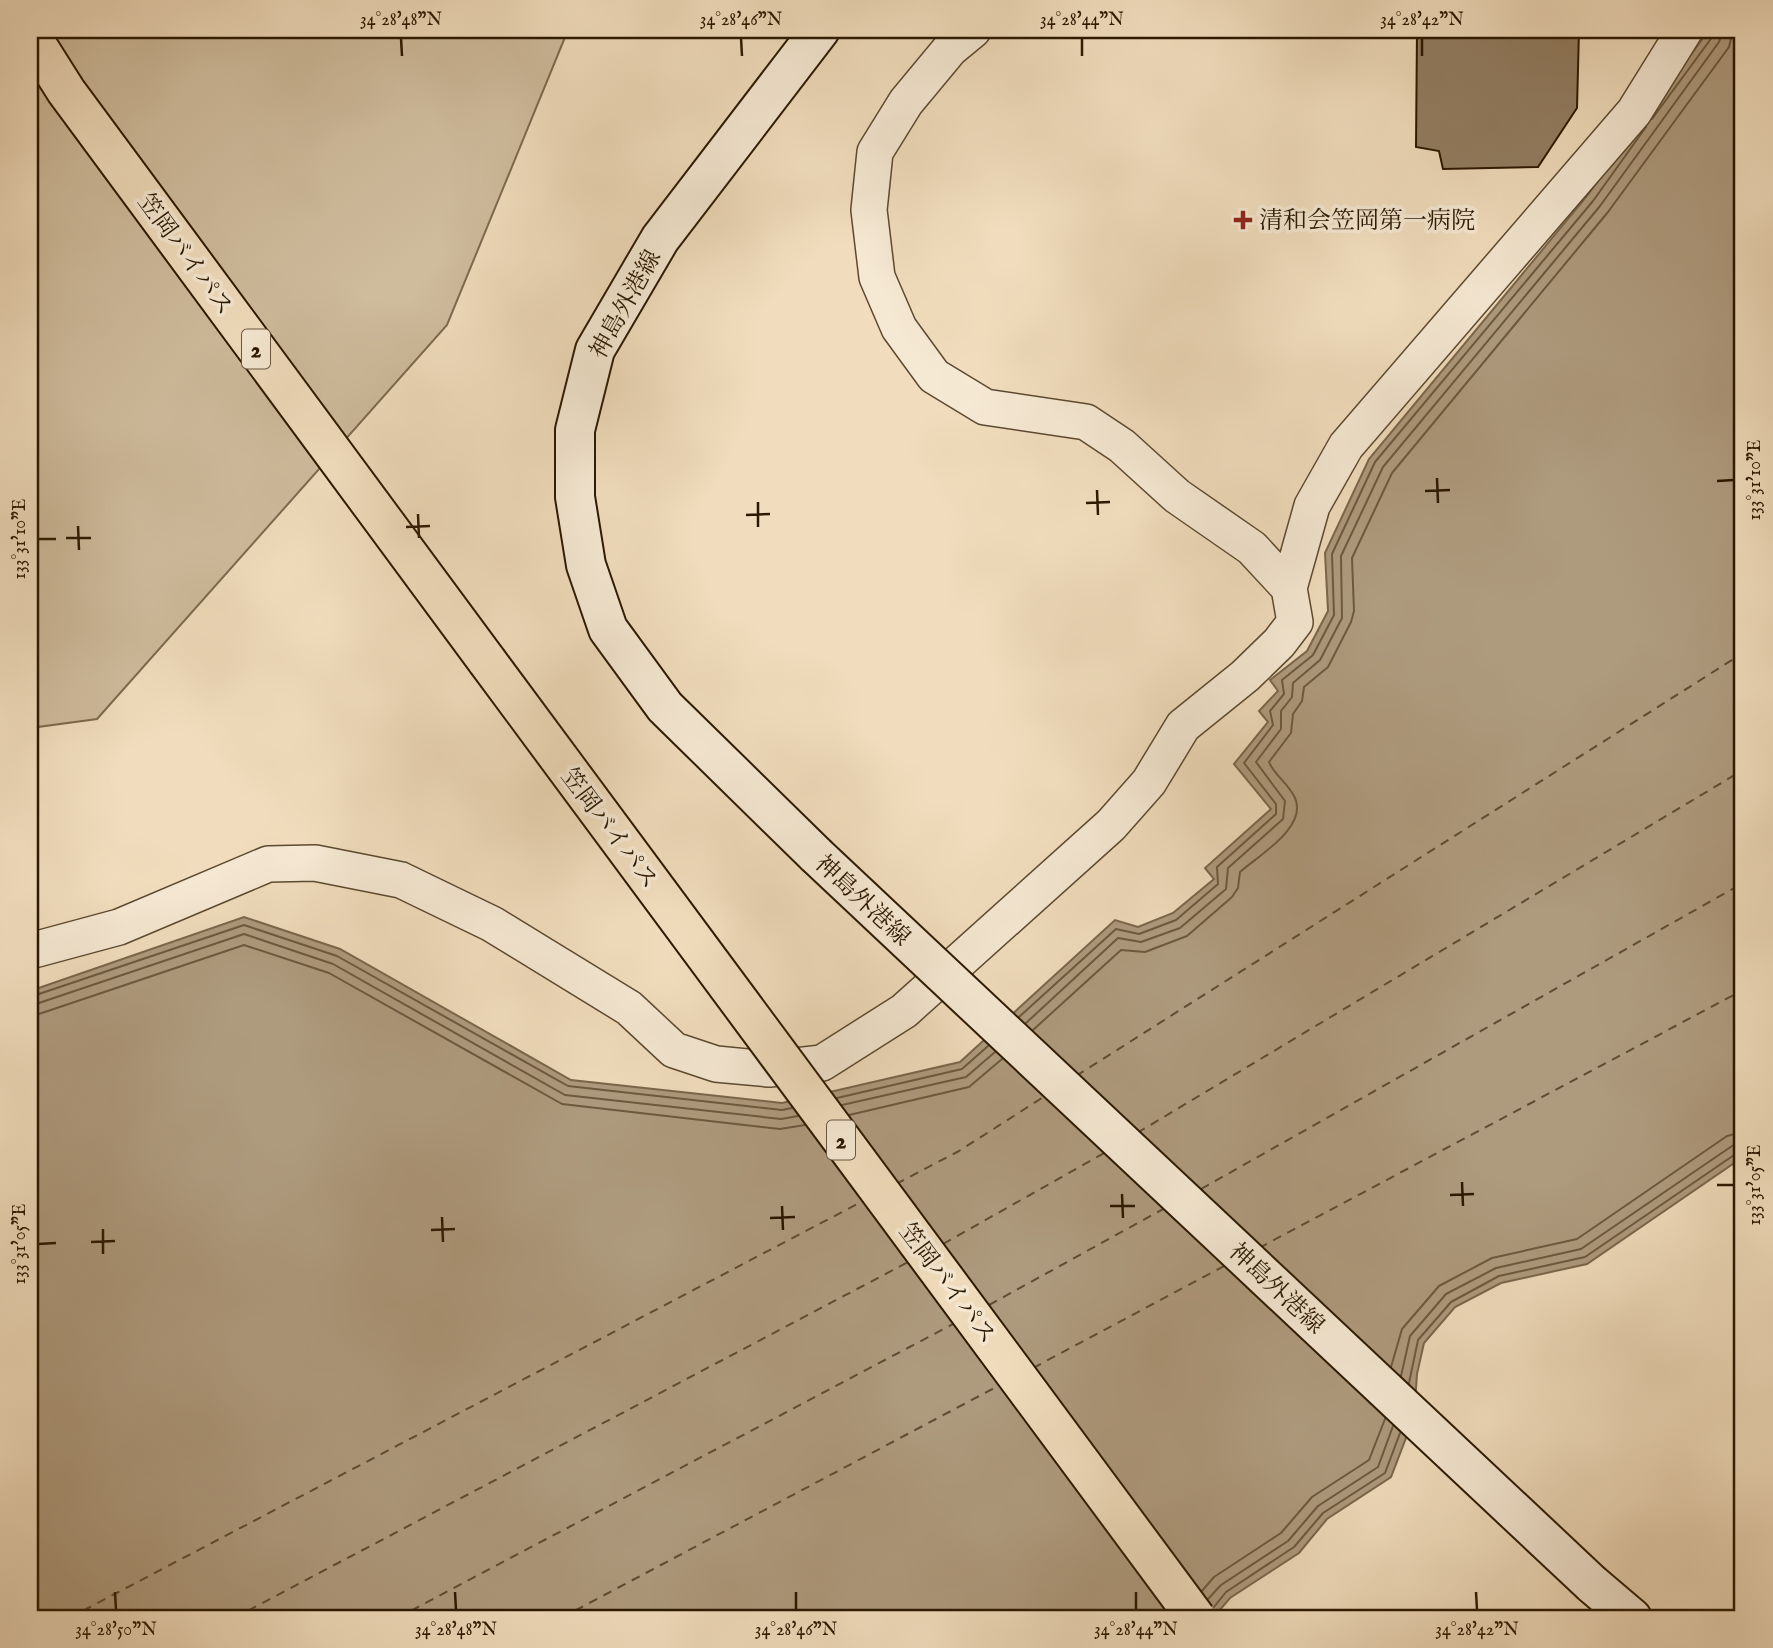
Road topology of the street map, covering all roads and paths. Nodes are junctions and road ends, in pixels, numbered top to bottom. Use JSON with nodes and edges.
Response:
{"nodes":[{"id":1,"x":820,"y":30,"type":"edge"},
{"id":2,"x":973,"y":30,"type":"edge"},
{"id":3,"x":1685,"y":30,"type":"edge"},
{"id":4,"x":30,"y":34,"type":"edge"},
{"id":5,"x":1289,"y":588,"type":"junction"},
{"id":6,"x":30,"y":951,"type":"edge"},
{"id":7,"x":1196,"y":1618,"type":"edge"},
{"id":8,"x":1632,"y":1618,"type":"edge"}],
"edges":[{"from":1,"to":8,"type":"main road","name":"神島外港線","bridge":true},
{"from":2,"to":5,"type":"street"},
{"from":3,"to":5,"type":"street"},
{"from":4,"to":7,"type":"highway","name":"笠岡バイパス","number":"2","bridge":true},
{"from":5,"to":6,"type":"street"}]}
